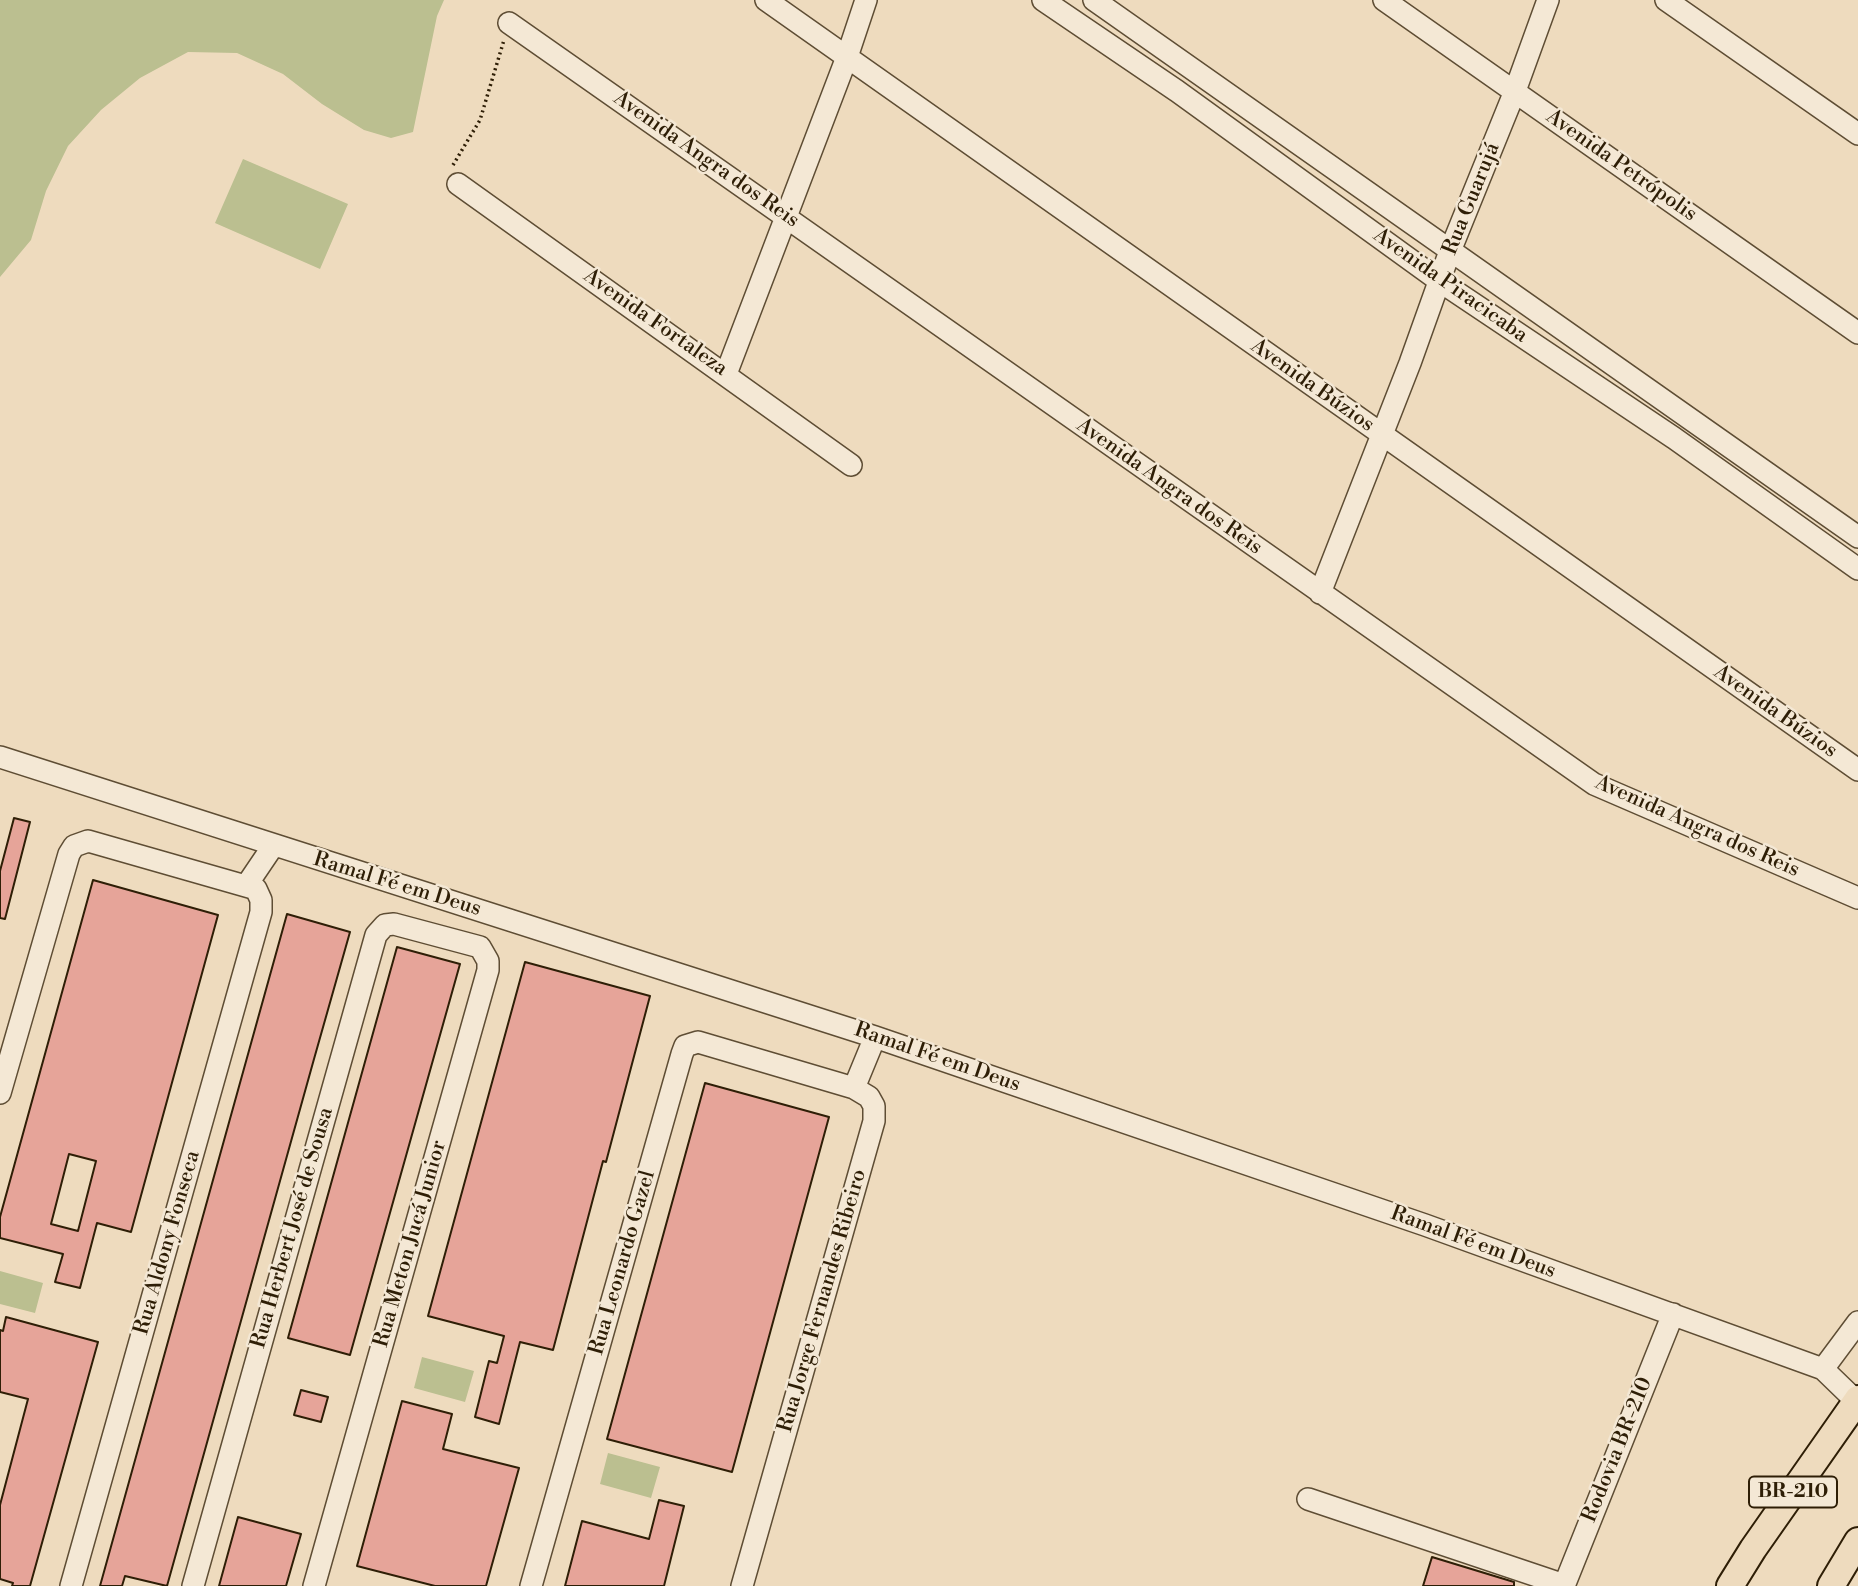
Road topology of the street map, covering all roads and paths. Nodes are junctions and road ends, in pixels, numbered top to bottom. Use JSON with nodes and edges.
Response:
{"nodes":[{"id":1,"x":766,"y":0,"type":"edge"},
{"id":2,"x":866,"y":0,"type":"edge"},
{"id":3,"x":1043,"y":0,"type":"edge"},
{"id":4,"x":1094,"y":0,"type":"edge"},
{"id":5,"x":1384,"y":0,"type":"edge"},
{"id":6,"x":1548,"y":0,"type":"edge"},
{"id":7,"x":1666,"y":0,"type":"edge"},
{"id":8,"x":509,"y":23,"type":"joint"},
{"id":9,"x":847,"y":57,"type":"junction"},
{"id":10,"x":1515,"y":91,"type":"junction"},
{"id":11,"x":1858,"y":134,"type":"edge"},
{"id":12,"x":458,"y":184,"type":"joint"},
{"id":13,"x":786,"y":216,"type":"junction"},
{"id":14,"x":1450,"y":251,"type":"junction"},
{"id":15,"x":1441,"y":282,"type":"junction"},
{"id":16,"x":1858,"y":333,"type":"edge"},
{"id":17,"x":726,"y":374,"type":"junction"},
{"id":18,"x":1380,"y":434,"type":"junction"},
{"id":19,"x":850,"y":465,"type":"dead end"},
{"id":20,"x":1858,"y":537,"type":"edge"},
{"id":21,"x":1858,"y":569,"type":"edge"},
{"id":22,"x":1320,"y":593,"type":"junction"},
{"id":23,"x":0,"y":757,"type":"edge"},
{"id":24,"x":1858,"y":770,"type":"edge"},
{"id":25,"x":273,"y":846,"type":"junction"},
{"id":26,"x":253,"y":893,"type":"junction"},
{"id":27,"x":1858,"y":898,"type":"edge"},
{"id":28,"x":490,"y":914,"type":"junction"},
{"id":29,"x":480,"y":947,"type":"junction"},
{"id":30,"x":874,"y":1037,"type":"junction"},
{"id":31,"x":854,"y":1088,"type":"junction"},
{"id":32,"x":0,"y":1093,"type":"edge"},
{"id":33,"x":1673,"y":1314,"type":"junction"},
{"id":34,"x":1858,"y":1322,"type":"edge"},
{"id":35,"x":1823,"y":1370,"type":"junction"},
{"id":36,"x":1857,"y":1400,"type":"edge"},
{"id":37,"x":1308,"y":1499,"type":"dead end"},
{"id":38,"x":1858,"y":1541,"type":"edge"},
{"id":39,"x":71,"y":1586,"type":"edge"},
{"id":40,"x":192,"y":1586,"type":"edge"},
{"id":41,"x":314,"y":1586,"type":"edge"},
{"id":42,"x":531,"y":1586,"type":"edge"},
{"id":43,"x":742,"y":1586,"type":"edge"},
{"id":44,"x":1564,"y":1586,"type":"edge"},
{"id":45,"x":1730,"y":1586,"type":"edge"},
{"id":46,"x":1831,"y":1586,"type":"edge"}],
"edges":[{"from":1,"to":9,"type":"street","name":"Avenida Búzios"},
{"from":2,"to":9,"type":"street"},
{"from":3,"to":15,"type":"street","name":"Avenida Piracicaba"},
{"from":4,"to":14,"type":"street","name":"Avenida Piracicaba"},
{"from":5,"to":10,"type":"street","name":"Avenida Petrópolis"},
{"from":6,"to":10,"type":"street","name":"Rua Guarujá"},
{"from":7,"to":11,"type":"street"},
{"from":8,"to":12,"type":"path"},
{"from":8,"to":13,"type":"street","name":"Avenida Angra dos Reis"},
{"from":9,"to":13,"type":"street"},
{"from":9,"to":18,"type":"street","name":"Avenida Búzios"},
{"from":10,"to":14,"type":"street","name":"Rua Guarujá"},
{"from":10,"to":16,"type":"street","name":"Avenida Petrópolis"},
{"from":12,"to":17,"type":"street","name":"Avenida Fortaleza"},
{"from":13,"to":17,"type":"street"},
{"from":13,"to":22,"type":"street","name":"Avenida Angra dos Reis"},
{"from":14,"to":15,"type":"street","name":"Rua Guarujá"},
{"from":14,"to":20,"type":"street","name":"Avenida Piracicaba"},
{"from":15,"to":18,"type":"street","name":"Rua Guarujá"},
{"from":15,"to":21,"type":"street","name":"Avenida Piracicaba"},
{"from":17,"to":19,"type":"street","name":"Avenida Fortaleza"},
{"from":18,"to":22,"type":"street","name":"Rua Guarujá"},
{"from":18,"to":24,"type":"street","name":"Avenida Búzios"},
{"from":22,"to":27,"type":"street","name":"Avenida Angra dos Reis"},
{"from":23,"to":25,"type":"street","name":"Ramal Fé em Deus"},
{"from":25,"to":26,"type":"street"},
{"from":25,"to":28,"type":"street","name":"Ramal Fé em Deus"},
{"from":26,"to":32,"type":"street"},
{"from":26,"to":39,"type":"street","name":"Rua Aldony Fonseca"},
{"from":28,"to":29,"type":"street"},
{"from":28,"to":30,"type":"street","name":"Ramal Fé em Deus"},
{"from":29,"to":40,"type":"street","name":"Rua Herbert José de Sousa"},
{"from":29,"to":41,"type":"street","name":"Rua Meton Jucá Junior"},
{"from":30,"to":31,"type":"street"},
{"from":30,"to":33,"type":"street","name":"Ramal Fé em Deus"},
{"from":31,"to":42,"type":"street","name":"Rua Leonardo Gazel"},
{"from":31,"to":43,"type":"street","name":"Rua Jorge Fernandes Ribeiro"},
{"from":33,"to":35,"type":"street","name":"Ramal Fé em Deus"},
{"from":33,"to":44,"type":"street","name":"Rodovia BR-210"},
{"from":34,"to":35,"type":"street"},
{"from":35,"to":36,"type":"street","name":"Ramal Fé em Deus"},
{"from":36,"to":45,"type":"main road","number":"BR-210"},
{"from":37,"to":44,"type":"street"},
{"from":38,"to":46,"type":"main road"}]}
